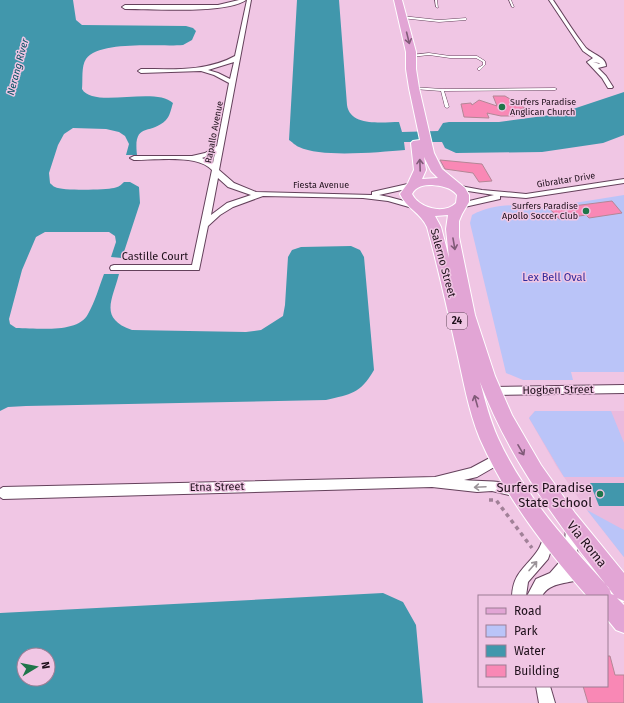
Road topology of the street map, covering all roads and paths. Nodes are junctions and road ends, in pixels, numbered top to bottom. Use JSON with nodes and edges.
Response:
{"nodes":[{"id":1,"x":244,"y":0,"type":"edge"},
{"id":2,"x":249,"y":0,"type":"edge"},
{"id":3,"x":398,"y":0,"type":"edge"},
{"id":4,"x":436,"y":0,"type":"edge"},
{"id":5,"x":510,"y":0,"type":"edge"},
{"id":6,"x":551,"y":0,"type":"edge"},
{"id":7,"x":513,"y":6,"type":"dead end"},
{"id":8,"x":125,"y":7,"type":"dead end"},
{"id":9,"x":214,"y":7,"type":"junction"},
{"id":10,"x":437,"y":7,"type":"dead end"},
{"id":11,"x":233,"y":10,"type":"dead end"},
{"id":12,"x":402,"y":17,"type":"junction"},
{"id":13,"x":466,"y":19,"type":"dead end"},
{"id":14,"x":585,"y":50,"type":"junction"},
{"id":15,"x":411,"y":56,"type":"junction"},
{"id":16,"x":238,"y":57,"type":"junction"},
{"id":17,"x":401,"y":61,"type":"dead end"},
{"id":18,"x":590,"y":63,"type":"junction"},
{"id":19,"x":603,"y":63,"type":"junction"},
{"id":20,"x":479,"y":69,"type":"dead end"},
{"id":21,"x":196,"y":70,"type":"junction"},
{"id":22,"x":141,"y":71,"type":"dead end"},
{"id":23,"x":604,"y":77,"type":"junction"},
{"id":24,"x":232,"y":82,"type":"junction"},
{"id":25,"x":610,"y":87,"type":"dead end"},
{"id":26,"x":410,"y":88,"type":"junction"},
{"id":27,"x":555,"y":89,"type":"dead end"},
{"id":28,"x":442,"y":90,"type":"junction"},
{"id":29,"x":447,"y":107,"type":"dead end"},
{"id":30,"x":420,"y":137,"type":"junction"},
{"id":31,"x":220,"y":147,"type":"junction"},
{"id":32,"x":134,"y":158,"type":"dead end"},
{"id":33,"x":188,"y":158,"type":"junction"},
{"id":34,"x":216,"y":170,"type":"junction"},
{"id":35,"x":624,"y":181,"type":"edge"},
{"id":36,"x":413,"y":185,"type":"junction"},
{"id":37,"x":454,"y":186,"type":"junction"},
{"id":38,"x":279,"y":195,"type":"junction"},
{"id":39,"x":363,"y":196,"type":"junction"},
{"id":40,"x":511,"y":196,"type":"junction"},
{"id":41,"x":460,"y":206,"type":"junction"},
{"id":42,"x":417,"y":208,"type":"junction"},
{"id":43,"x":206,"y":224,"type":"junction"},
{"id":44,"x":114,"y":268,"type":"dead end"},
{"id":45,"x":196,"y":268,"type":"joint"},
{"id":46,"x":624,"y":389,"type":"edge"},
{"id":47,"x":492,"y":391,"type":"junction"},
{"id":48,"x":503,"y":415,"type":"joint"},
{"id":49,"x":490,"y":438,"type":"joint"},
{"id":50,"x":499,"y":458,"type":"junction"},
{"id":51,"x":432,"y":482,"type":"junction"},
{"id":52,"x":518,"y":491,"type":"junction"},
{"id":53,"x":3,"y":492,"type":"dead end"},
{"id":54,"x":489,"y":500,"type":"dead end"},
{"id":55,"x":572,"y":525,"type":"junction"},
{"id":56,"x":550,"y":536,"type":"junction"},
{"id":57,"x":534,"y":551,"type":"dead end"},
{"id":58,"x":575,"y":566,"type":"junction"},
{"id":59,"x":624,"y":590,"type":"edge"},
{"id":60,"x":519,"y":595,"type":"edge"},
{"id":61,"x":535,"y":595,"type":"edge"},
{"id":62,"x":600,"y":595,"type":"edge"},
{"id":63,"x":608,"y":604,"type":"edge"},
{"id":64,"x":624,"y":622,"type":"edge"},
{"id":65,"x":543,"y":687,"type":"edge"},
{"id":66,"x":547,"y":703,"type":"edge"}],
"edges":[{"from":1,"to":9,"type":"street"},
{"from":2,"to":16,"type":"street","name":"Rapallo Avenue"},
{"from":3,"to":12,"type":"main road","number":"24"},
{"from":4,"to":10,"type":"lane"},
{"from":5,"to":7,"type":"lane"},
{"from":6,"to":14,"type":"street"},
{"from":8,"to":9,"type":"street"},
{"from":9,"to":11,"type":"street"},
{"from":12,"to":13,"type":"lane"},
{"from":12,"to":15,"type":"main road","number":"24","one_way":true},
{"from":14,"to":18,"type":"street"},
{"from":14,"to":19,"type":"street"},
{"from":15,"to":20,"type":"lane"},
{"from":15,"to":26,"type":"main road","number":"24"},
{"from":16,"to":21,"type":"street"},
{"from":16,"to":24,"type":"street","name":"Rapallo Avenue"},
{"from":17,"to":26,"type":"main road","number":"24"},
{"from":18,"to":19,"type":"street"},
{"from":18,"to":23,"type":"street"},
{"from":19,"to":23,"type":"street"},
{"from":21,"to":22,"type":"street"},
{"from":21,"to":24,"type":"street"},
{"from":23,"to":25,"type":"street"},
{"from":24,"to":31,"type":"street","name":"Rapallo Avenue"},
{"from":26,"to":28,"type":"lane"},
{"from":26,"to":30,"type":"main road","number":"24"},
{"from":27,"to":28,"type":"lane"},
{"from":28,"to":29,"type":"lane"},
{"from":36,"to":30,"type":"main road","number":"24","one_way":true},
{"from":30,"to":37,"type":"main road","number":"24"},
{"from":31,"to":33,"type":"street"},
{"from":31,"to":34,"type":"street","name":"Rapallo Avenue"},
{"from":32,"to":33,"type":"street"},
{"from":33,"to":34,"type":"street","name":"Fiesta Avenue"},
{"from":34,"to":38,"type":"street","name":"Fiesta Avenue"},
{"from":34,"to":43,"type":"street","name":"Rapallo Avenue"},
{"from":35,"to":40,"type":"street","name":"Gibraltar Drive"},
{"from":36,"to":37,"type":"main road"},
{"from":36,"to":39,"type":"street","name":"Fiesta Avenue"},
{"from":36,"to":42,"type":"main road","number":"24"},
{"from":37,"to":40,"type":"street","name":"Gibraltar Drive"},
{"from":37,"to":41,"type":"main road","number":"24"},
{"from":38,"to":39,"type":"street","name":"Fiesta Avenue"},
{"from":38,"to":43,"type":"street","name":"Fiesta Avenue"},
{"from":39,"to":42,"type":"street","name":"Fiesta Avenue"},
{"from":40,"to":41,"type":"street","name":"Gibraltar Drive"},
{"from":41,"to":42,"type":"main road"},
{"from":41,"to":47,"type":"main road","name":"Salerno Street","number":"24","one_way":true},
{"from":49,"to":42,"type":"main road","name":"Salerno Street","number":"24","one_way":true},
{"from":43,"to":45,"type":"street","name":"Rapallo Avenue"},
{"from":44,"to":45,"type":"street","name":"Castille Court"},
{"from":46,"to":47,"type":"street","name":"Hogben Street"},
{"from":47,"to":48,"type":"main road","name":"Salerno Street","number":"24"},
{"from":48,"to":55,"type":"main road","name":"Via Roma","number":"24","one_way":true},
{"from":49,"to":50,"type":"main road","name":"Via Roma","number":"24"},
{"from":50,"to":51,"type":"street","name":"Etna Street"},
{"from":50,"to":52,"type":"main road","name":"Via Roma","number":"24"},
{"from":52,"to":51,"type":"street","name":"Etna Street","one_way":true},
{"from":51,"to":53,"type":"street","name":"Etna Street"},
{"from":52,"to":56,"type":"main road","name":"Via Roma","number":"24"},
{"from":54,"to":57,"type":"path"},
{"from":55,"to":58,"type":"street"},
{"from":55,"to":59,"type":"main road","name":"Via Roma","number":"24"},
{"from":56,"to":58,"type":"main road","name":"Via Roma","number":"24"},
{"from":60,"to":56,"type":"street","one_way":true},
{"from":58,"to":61,"type":"street"},
{"from":58,"to":62,"type":"main road","name":"Via Roma","number":"24"},
{"from":63,"to":64,"type":"main road"},
{"from":65,"to":66,"type":"street"}]}
